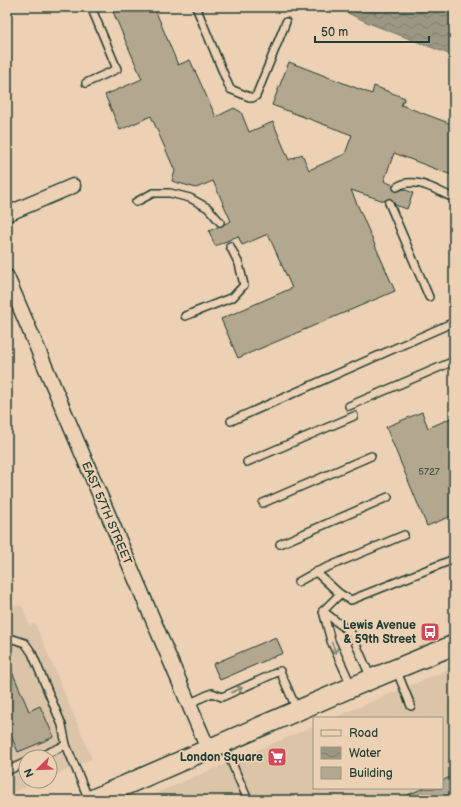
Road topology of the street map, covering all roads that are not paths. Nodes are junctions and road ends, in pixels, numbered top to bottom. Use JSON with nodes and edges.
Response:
{"nodes":[{"id":1,"x":91,"y":7,"type":"edge"},
{"id":2,"x":196,"y":7,"type":"edge"},
{"id":3,"x":286,"y":22,"type":"dead end"},
{"id":4,"x":86,"y":83,"type":"dead end"},
{"id":5,"x":74,"y":186,"type":"dead end"},
{"id":6,"x":397,"y":187,"type":"dead end"},
{"id":7,"x":454,"y":198,"type":"edge"},
{"id":8,"x":136,"y":202,"type":"dead end"},
{"id":9,"x":389,"y":203,"type":"dead end"},
{"id":10,"x":7,"y":214,"type":"edge"},
{"id":11,"x":220,"y":222,"type":"dead end"},
{"id":12,"x":230,"y":246,"type":"dead end"},
{"id":13,"x":7,"y":277,"type":"edge"},
{"id":14,"x":429,"y":297,"type":"dead end"},
{"id":15,"x":185,"y":316,"type":"dead end"},
{"id":16,"x":454,"y":322,"type":"edge"},
{"id":17,"x":454,"y":361,"type":"edge"},
{"id":18,"x":349,"y":406,"type":"dead end"},
{"id":19,"x":354,"y":416,"type":"dead end"},
{"id":20,"x":231,"y":421,"type":"dead end"},
{"id":21,"x":371,"y":456,"type":"dead end"},
{"id":22,"x":247,"y":462,"type":"dead end"},
{"id":23,"x":388,"y":497,"type":"dead end"},
{"id":24,"x":263,"y":503,"type":"dead end"},
{"id":25,"x":404,"y":535,"type":"dead end"},
{"id":26,"x":280,"y":544,"type":"dead end"},
{"id":27,"x":454,"y":559,"type":"edge"},
{"id":28,"x":316,"y":572,"type":"junction"},
{"id":29,"x":298,"y":582,"type":"dead end"},
{"id":30,"x":340,"y":594,"type":"junction"},
{"id":31,"x":322,"y":611,"type":"junction"},
{"id":32,"x":7,"y":641,"type":"edge"},
{"id":33,"x":454,"y":644,"type":"edge"},
{"id":34,"x":396,"y":669,"type":"junction"},
{"id":35,"x":372,"y":678,"type":"junction"},
{"id":36,"x":352,"y":687,"type":"junction"},
{"id":37,"x":188,"y":704,"type":"junction"},
{"id":38,"x":411,"y":706,"type":"dead end"},
{"id":39,"x":297,"y":710,"type":"junction"},
{"id":40,"x":66,"y":745,"type":"junction"},
{"id":41,"x":216,"y":745,"type":"junction"},
{"id":42,"x":57,"y":749,"type":"edge"},
{"id":43,"x":18,"y":765,"type":"edge"},
{"id":44,"x":7,"y":770,"type":"edge"},
{"id":45,"x":90,"y":800,"type":"edge"},
{"id":46,"x":248,"y":800,"type":"edge"}],
"edges":[{"from":1,"to":4,"type":"lane"},
{"from":2,"to":3,"type":"lane"},
{"from":5,"to":10,"type":"street"},
{"from":6,"to":7,"type":"lane"},
{"from":8,"to":11,"type":"lane"},
{"from":9,"to":14,"type":"lane"},
{"from":12,"to":15,"type":"lane"},
{"from":13,"to":37,"type":"street","name":"EAST 57TH STREET"},
{"from":16,"to":20,"type":"lane"},
{"from":17,"to":18,"type":"lane"},
{"from":19,"to":22,"type":"lane"},
{"from":21,"to":24,"type":"lane"},
{"from":23,"to":26,"type":"lane"},
{"from":25,"to":28,"type":"lane"},
{"from":27,"to":30,"type":"lane"},
{"from":28,"to":29,"type":"lane"},
{"from":28,"to":30,"type":"lane"},
{"from":30,"to":31,"type":"lane"},
{"from":31,"to":35,"type":"lane"},
{"from":31,"to":36,"type":"lane","one_way":true},
{"from":32,"to":40,"type":"lane"},
{"from":33,"to":34,"type":"main road"},
{"from":34,"to":35,"type":"main road"},
{"from":34,"to":38,"type":"lane"},
{"from":35,"to":36,"type":"main road"},
{"from":36,"to":39,"type":"main road"},
{"from":37,"to":39,"type":"lane","one_way":true},
{"from":37,"to":41,"type":"street","name":"EAST 57TH STREET"},
{"from":39,"to":41,"type":"main road"},
{"from":40,"to":42,"type":"lane"},
{"from":40,"to":45,"type":"lane"},
{"from":41,"to":45,"type":"main road"},
{"from":41,"to":46,"type":"lane"},
{"from":43,"to":44,"type":"lane"}]}
